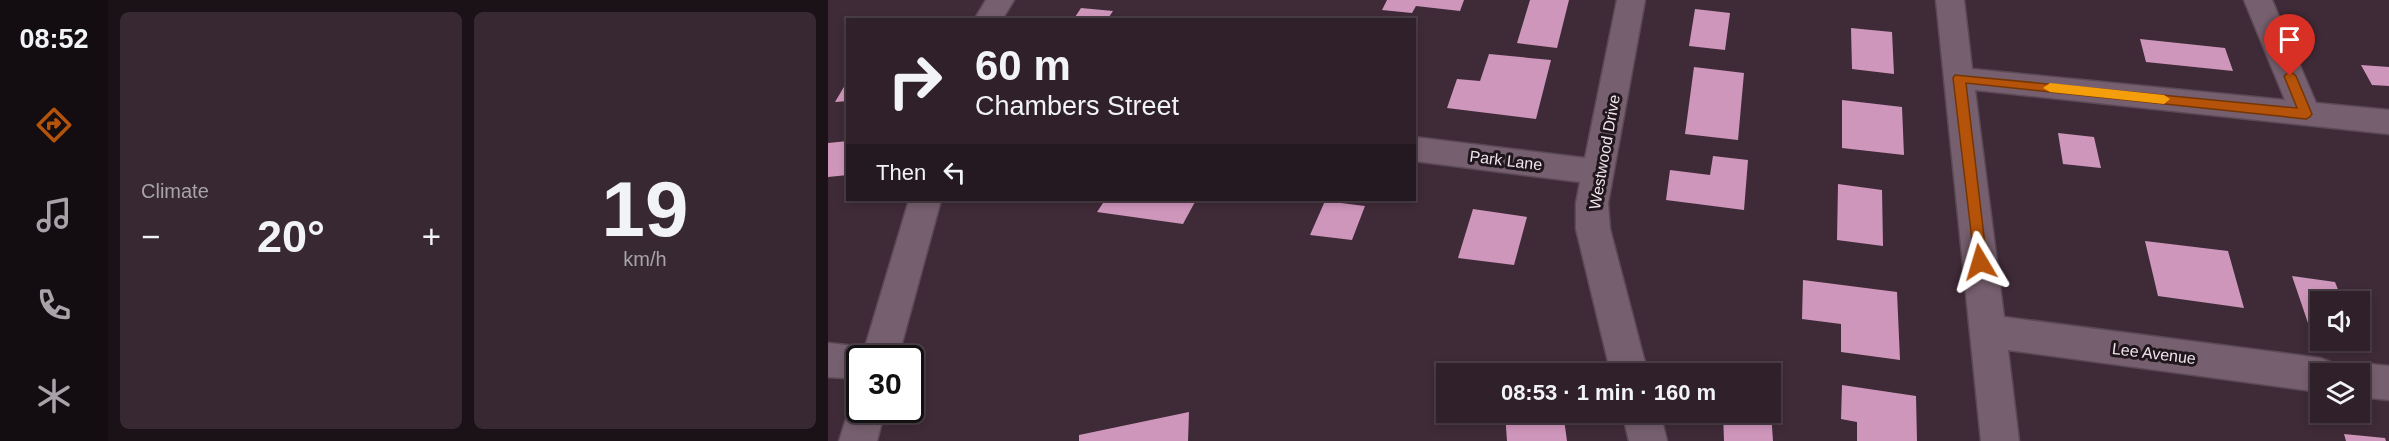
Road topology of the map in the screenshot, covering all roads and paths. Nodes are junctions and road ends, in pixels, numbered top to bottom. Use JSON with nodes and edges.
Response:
{"nodes":[{"id":1,"x":1000,"y":0,"type":"edge"},
{"id":2,"x":1631,"y":0,"type":"edge"},
{"id":3,"x":1950,"y":0,"type":"edge"},
{"id":4,"x":2258,"y":0,"type":"edge"},
{"id":5,"x":989,"y":18,"type":"edge"},
{"id":6,"x":1959,"y":78,"type":"junction"},
{"id":7,"x":2306,"y":114,"type":"junction"},
{"id":8,"x":2389,"y":122,"type":"edge"},
{"id":9,"x":1416,"y":149,"type":"edge"},
{"id":10,"x":1598,"y":172,"type":"junction"},
{"id":11,"x":925,"y":201,"type":"edge"},
{"id":12,"x":1988,"y":331,"type":"junction"},
{"id":13,"x":884,"y":345,"type":"edge"},
{"id":14,"x":828,"y":360,"type":"edge"},
{"id":15,"x":846,"y":361,"type":"edge"},
{"id":16,"x":1627,"y":363,"type":"edge"},
{"id":17,"x":2310,"y":374,"type":"edge"},
{"id":18,"x":2370,"y":381,"type":"edge"},
{"id":19,"x":2389,"y":383,"type":"edge"},
{"id":20,"x":863,"y":423,"type":"edge"},
{"id":21,"x":1644,"y":423,"type":"edge"},
{"id":22,"x":858,"y":441,"type":"edge"},
{"id":23,"x":1648,"y":441,"type":"edge"},
{"id":24,"x":2000,"y":441,"type":"edge"}],
"edges":[{"from":1,"to":5,"type":"street"},
{"from":2,"to":10,"type":"street","name":"Westwood Drive"},
{"from":3,"to":6,"type":"street"},
{"from":4,"to":7,"type":"street"},
{"from":6,"to":7,"type":"street"},
{"from":6,"to":12,"type":"street"},
{"from":7,"to":8,"type":"street"},
{"from":9,"to":10,"type":"street","name":"Park Lane"},
{"from":10,"to":16,"type":"street","name":"Westwood Drive"},
{"from":11,"to":13,"type":"street"},
{"from":12,"to":17,"type":"street","name":"Lee Avenue"},
{"from":12,"to":24,"type":"street"},
{"from":14,"to":15,"type":"street"},
{"from":18,"to":19,"type":"street"},
{"from":20,"to":22,"type":"street"},
{"from":21,"to":23,"type":"street"}]}
